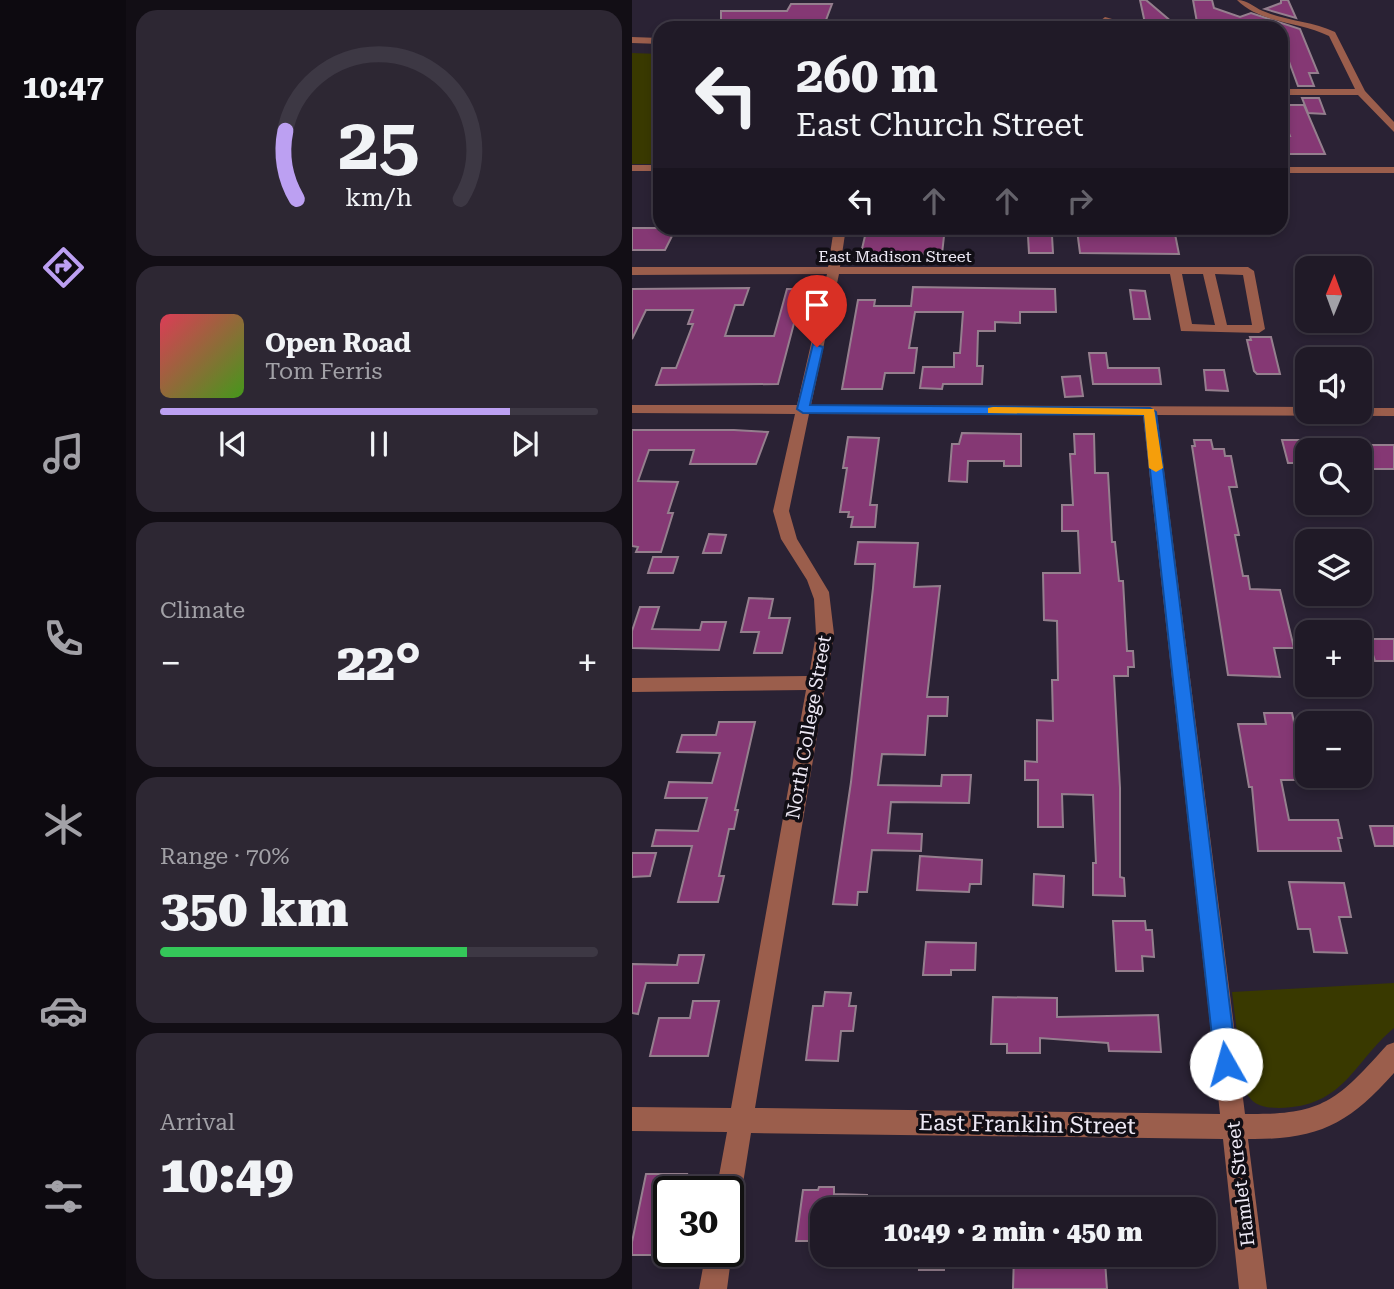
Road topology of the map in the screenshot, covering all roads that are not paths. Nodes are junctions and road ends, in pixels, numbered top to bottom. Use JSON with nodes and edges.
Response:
{"nodes":[{"id":1,"x":1241,"y":0,"type":"edge"},
{"id":2,"x":1108,"y":19,"type":"dead end"},
{"id":3,"x":1105,"y":21,"type":"edge"},
{"id":4,"x":632,"y":40,"type":"edge"},
{"id":5,"x":653,"y":41,"type":"edge"},
{"id":6,"x":1288,"y":92,"type":"edge"},
{"id":7,"x":1361,"y":92,"type":"junction"},
{"id":8,"x":1394,"y":130,"type":"edge"},
{"id":9,"x":632,"y":168,"type":"edge"},
{"id":10,"x":653,"y":168,"type":"edge"},
{"id":11,"x":1288,"y":170,"type":"edge"},
{"id":12,"x":1394,"y":170,"type":"edge"},
{"id":13,"x":839,"y":235,"type":"edge"},
{"id":14,"x":1175,"y":270,"type":"junction"},
{"id":15,"x":632,"y":271,"type":"edge"},
{"id":16,"x":833,"y":271,"type":"junction"},
{"id":17,"x":1208,"y":271,"type":"junction"},
{"id":18,"x":1222,"y":328,"type":"junction"},
{"id":19,"x":632,"y":409,"type":"edge"},
{"id":20,"x":803,"y":409,"type":"junction"},
{"id":21,"x":1150,"y":412,"type":"junction"},
{"id":22,"x":1394,"y":412,"type":"edge"},
{"id":23,"x":815,"y":683,"type":"junction"},
{"id":24,"x":632,"y":685,"type":"edge"},
{"id":25,"x":1394,"y":1053,"type":"edge"},
{"id":26,"x":632,"y":1119,"type":"edge"},
{"id":27,"x":741,"y":1121,"type":"junction"},
{"id":28,"x":1233,"y":1126,"type":"junction"},
{"id":29,"x":731,"y":1176,"type":"edge"},
{"id":30,"x":716,"y":1267,"type":"edge"},
{"id":31,"x":712,"y":1289,"type":"edge"},
{"id":32,"x":1253,"y":1289,"type":"edge"}],
"edges":[{"from":1,"to":7,"type":"street"},
{"from":2,"to":3,"type":"street"},
{"from":4,"to":5,"type":"street"},
{"from":6,"to":7,"type":"street"},
{"from":7,"to":8,"type":"street"},
{"from":9,"to":10,"type":"street"},
{"from":11,"to":12,"type":"street"},
{"from":13,"to":16,"type":"street","name":"North College Street"},
{"from":14,"to":16,"type":"street","name":"East Madison Street"},
{"from":14,"to":17,"type":"street","name":"East Madison Street"},
{"from":14,"to":18,"type":"street"},
{"from":15,"to":16,"type":"street","name":"East Madison Street"},
{"from":16,"to":20,"type":"street","name":"North College Street"},
{"from":17,"to":18,"type":"street"},
{"from":17,"to":18,"type":"street","name":"East Madison Street"},
{"from":19,"to":20,"type":"street"},
{"from":20,"to":21,"type":"street"},
{"from":20,"to":23,"type":"street","name":"North College Street"},
{"from":21,"to":22,"type":"street"},
{"from":21,"to":28,"type":"street","name":"Hamlet Street"},
{"from":23,"to":24,"type":"street"},
{"from":23,"to":27,"type":"street","name":"North College Street"},
{"from":25,"to":28,"type":"street","name":"East Franklin Street"},
{"from":26,"to":27,"type":"street","name":"East Franklin Street"},
{"from":27,"to":28,"type":"street","name":"East Franklin Street"},
{"from":27,"to":29,"type":"street","name":"North College Street"},
{"from":28,"to":32,"type":"street","name":"Hamlet Street"},
{"from":30,"to":31,"type":"street"}]}
